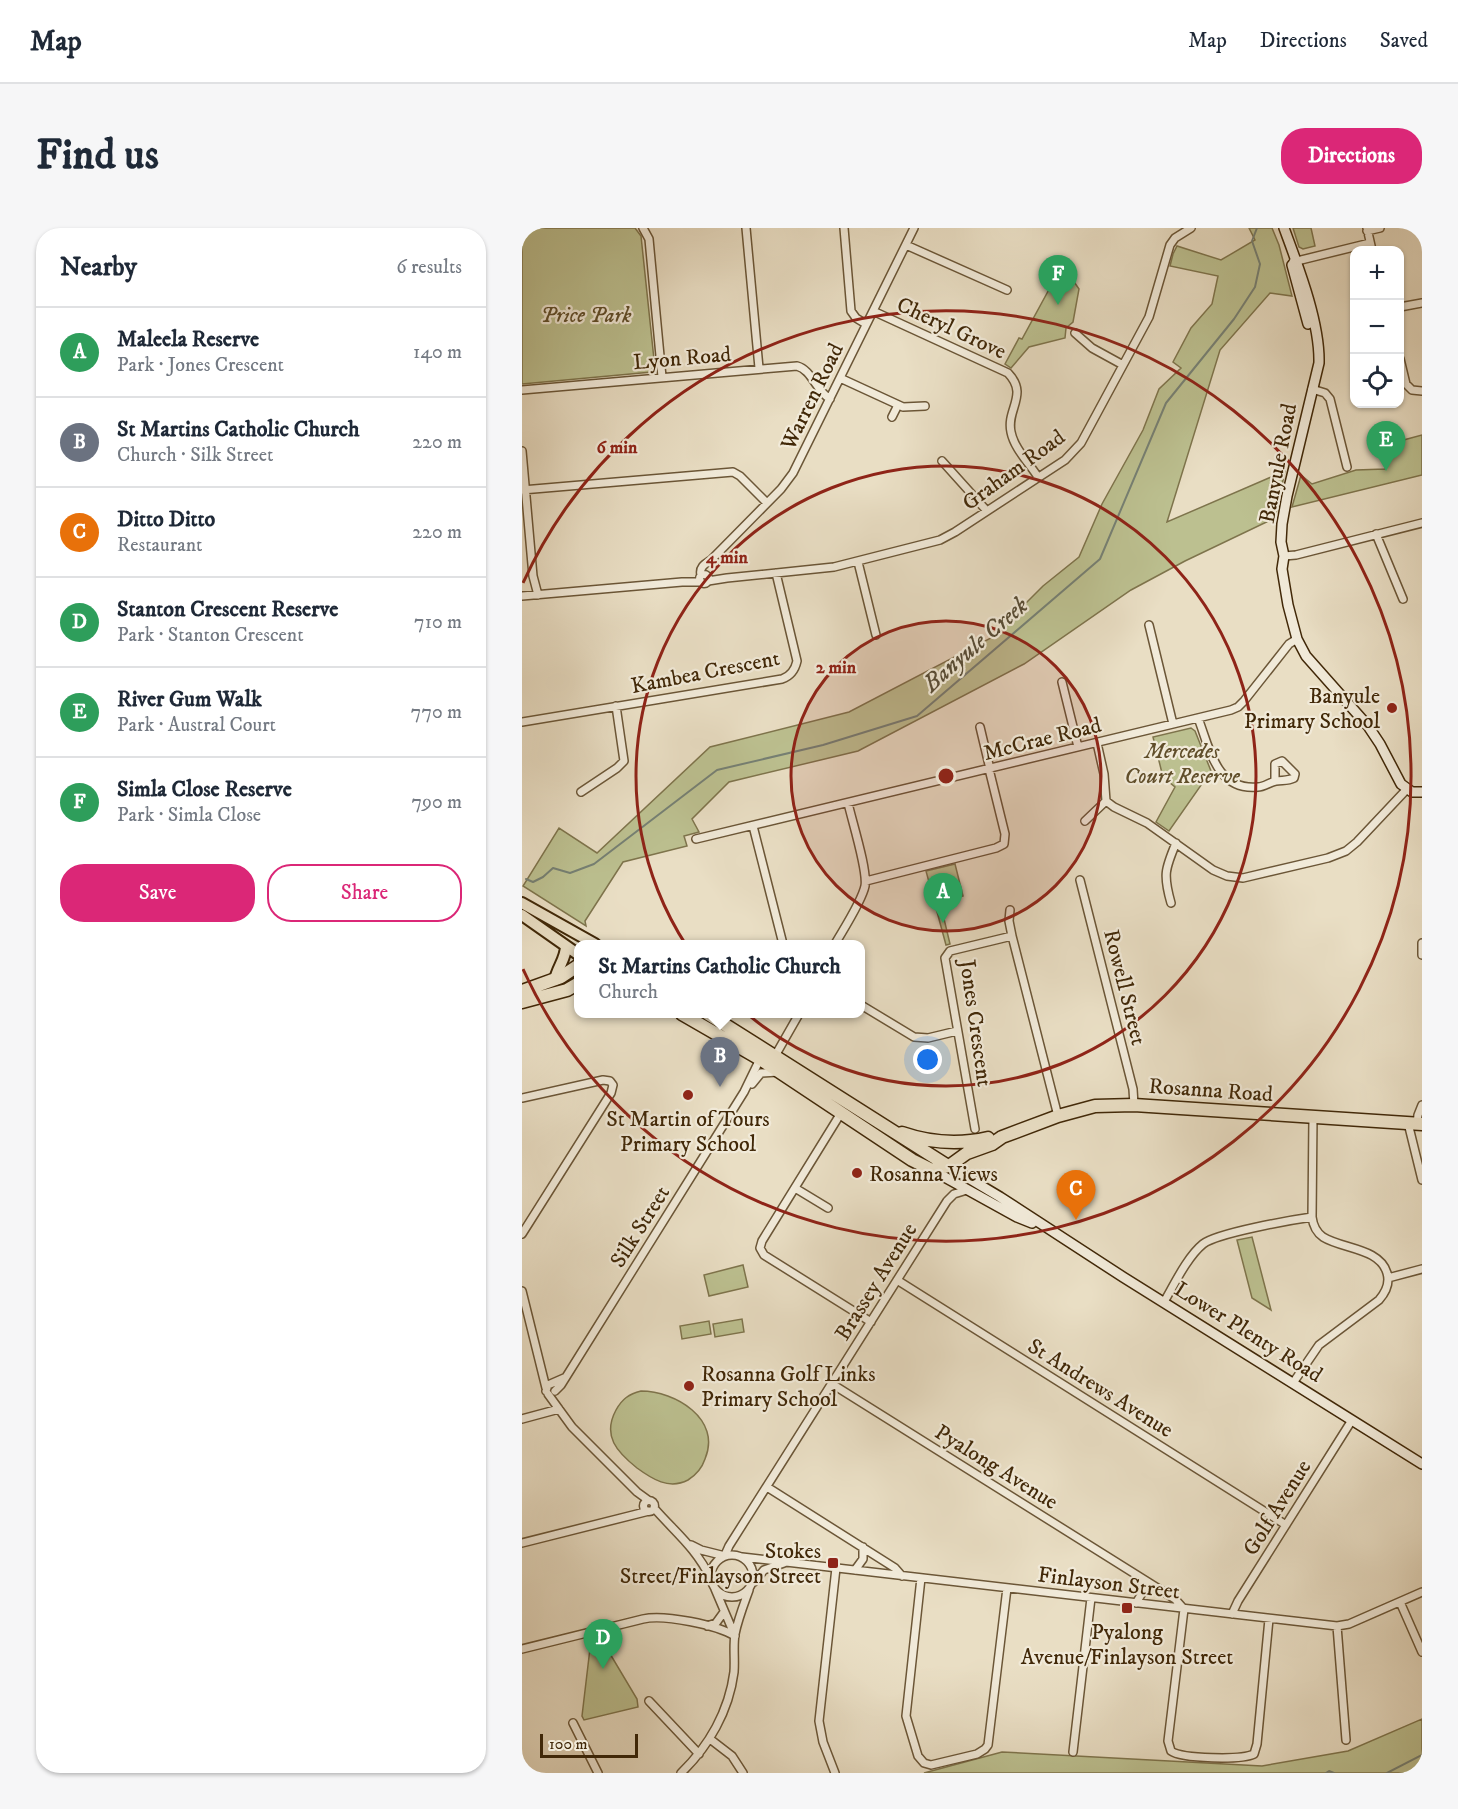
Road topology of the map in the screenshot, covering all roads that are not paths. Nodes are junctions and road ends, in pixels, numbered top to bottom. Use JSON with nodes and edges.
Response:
{"nodes":[{"id":1,"x":643,"y":228,"type":"edge"},
{"id":2,"x":746,"y":228,"type":"edge"},
{"id":3,"x":844,"y":228,"type":"edge"},
{"id":4,"x":914,"y":228,"type":"edge"},
{"id":5,"x":1191,"y":228,"type":"edge"},
{"id":6,"x":1283,"y":228,"type":"edge"},
{"id":7,"x":1380,"y":228,"type":"edge"},
{"id":8,"x":1367,"y":230,"type":"edge"},
{"id":9,"x":906,"y":245,"type":"junction"},
{"id":10,"x":1371,"y":246,"type":"edge"},
{"id":11,"x":1350,"y":251,"type":"edge"},
{"id":12,"x":1294,"y":262,"type":"junction"},
{"id":13,"x":1006,"y":290,"type":"dead end"},
{"id":14,"x":1422,"y":303,"type":"edge"},
{"id":15,"x":1404,"y":307,"type":"edge"},
{"id":16,"x":873,"y":311,"type":"junction"},
{"id":17,"x":866,"y":324,"type":"junction"},
{"id":18,"x":1075,"y":333,"type":"dead end"},
{"id":19,"x":1123,"y":365,"type":"junction"},
{"id":20,"x":759,"y":368,"type":"junction"},
{"id":21,"x":1404,"y":373,"type":"edge"},
{"id":22,"x":662,"y":377,"type":"junction"},
{"id":23,"x":840,"y":378,"type":"junction"},
{"id":24,"x":1314,"y":379,"type":"junction"},
{"id":25,"x":1312,"y":389,"type":"junction"},
{"id":26,"x":522,"y":390,"type":"edge"},
{"id":27,"x":1422,"y":391,"type":"edge"},
{"id":28,"x":830,"y":399,"type":"junction"},
{"id":29,"x":897,"y":405,"type":"junction"},
{"id":30,"x":925,"y":405,"type":"dead end"},
{"id":31,"x":892,"y":417,"type":"dead end"},
{"id":32,"x":522,"y":451,"type":"edge"},
{"id":33,"x":942,"y":461,"type":"dead end"},
{"id":34,"x":1347,"y":467,"type":"dead end"},
{"id":35,"x":1038,"y":477,"type":"junction"},
{"id":36,"x":524,"y":490,"type":"edge"},
{"id":37,"x":767,"y":503,"type":"junction"},
{"id":38,"x":987,"y":511,"type":"junction"},
{"id":39,"x":1422,"y":523,"type":"edge"},
{"id":40,"x":1376,"y":534,"type":"junction"},
{"id":41,"x":1284,"y":556,"type":"junction"},
{"id":42,"x":858,"y":562,"type":"junction"},
{"id":43,"x":776,"y":573,"type":"junction"},
{"id":44,"x":704,"y":578,"type":"junction"},
{"id":45,"x":535,"y":595,"type":"junction"},
{"id":46,"x":522,"y":596,"type":"edge"},
{"id":47,"x":1403,"y":599,"type":"dead end"},
{"id":48,"x":1149,"y":625,"type":"dead end"},
{"id":49,"x":876,"y":635,"type":"dead end"},
{"id":50,"x":1297,"y":639,"type":"junction"},
{"id":51,"x":1062,"y":682,"type":"dead end"},
{"id":52,"x":616,"y":706,"type":"junction"},
{"id":53,"x":1198,"y":718,"type":"junction"},
{"id":54,"x":522,"y":722,"type":"edge"},
{"id":55,"x":1173,"y":724,"type":"junction"},
{"id":56,"x":980,"y":728,"type":"dead end"},
{"id":57,"x":1096,"y":743,"type":"junction"},
{"id":58,"x":1078,"y":747,"type":"junction"},
{"id":59,"x":989,"y":769,"type":"junction"},
{"id":60,"x":1275,"y":781,"type":"dead end"},
{"id":61,"x":1407,"y":789,"type":"junction"},
{"id":62,"x":581,"y":792,"type":"dead end"},
{"id":63,"x":1422,"y":792,"type":"edge"},
{"id":64,"x":1106,"y":801,"type":"junction"},
{"id":65,"x":848,"y":803,"type":"junction"},
{"id":66,"x":1085,"y":820,"type":"dead end"},
{"id":67,"x":753,"y":826,"type":"junction"},
{"id":68,"x":696,"y":839,"type":"dead end"},
{"id":69,"x":1176,"y":843,"type":"junction"},
{"id":70,"x":1080,"y":880,"type":"dead end"},
{"id":71,"x":866,"y":881,"type":"junction"},
{"id":72,"x":522,"y":903,"type":"edge"},
{"id":73,"x":1171,"y":903,"type":"dead end"},
{"id":74,"x":1010,"y":910,"type":"dead end"},
{"id":75,"x":522,"y":915,"type":"edge"},
{"id":76,"x":1012,"y":936,"type":"junction"},
{"id":77,"x":586,"y":940,"type":"edge"},
{"id":78,"x":782,"y":940,"type":"edge"},
{"id":79,"x":838,"y":940,"type":"edge"},
{"id":80,"x":1422,"y":943,"type":"edge"},
{"id":81,"x":566,"y":946,"type":"junction"},
{"id":82,"x":574,"y":952,"type":"edge"},
{"id":83,"x":1422,"y":955,"type":"edge"},
{"id":84,"x":574,"y":968,"type":"edge"},
{"id":85,"x":555,"y":980,"type":"junction"},
{"id":86,"x":574,"y":987,"type":"edge"},
{"id":87,"x":522,"y":991,"type":"edge"},
{"id":88,"x":522,"y":1002,"type":"edge"},
{"id":89,"x":865,"y":1007,"type":"edge"},
{"id":90,"x":689,"y":1018,"type":"edge"},
{"id":91,"x":714,"y":1018,"type":"edge"},
{"id":92,"x":797,"y":1018,"type":"edge"},
{"id":93,"x":957,"y":1032,"type":"junction"},
{"id":94,"x":775,"y":1056,"type":"junction"},
{"id":95,"x":760,"y":1059,"type":"junction"},
{"id":96,"x":779,"y":1072,"type":"junction"},
{"id":97,"x":744,"y":1092,"type":"junction"},
{"id":98,"x":522,"y":1098,"type":"edge"},
{"id":99,"x":1134,"y":1105,"type":"junction"},
{"id":100,"x":1422,"y":1105,"type":"edge"},
{"id":101,"x":841,"y":1113,"type":"junction"},
{"id":102,"x":1058,"y":1116,"type":"junction"},
{"id":103,"x":1313,"y":1117,"type":"junction"},
{"id":104,"x":1415,"y":1124,"type":"edge"},
{"id":105,"x":884,"y":1127,"type":"junction"},
{"id":106,"x":975,"y":1129,"type":"dead end"},
{"id":107,"x":1002,"y":1137,"type":"junction"},
{"id":108,"x":950,"y":1143,"type":"junction"},
{"id":109,"x":911,"y":1144,"type":"junction"},
{"id":110,"x":912,"y":1160,"type":"junction"},
{"id":111,"x":932,"y":1166,"type":"junction"},
{"id":112,"x":948,"y":1166,"type":"junction"},
{"id":113,"x":1422,"y":1180,"type":"edge"},
{"id":114,"x":951,"y":1181,"type":"junction"},
{"id":115,"x":795,"y":1188,"type":"junction"},
{"id":116,"x":967,"y":1190,"type":"junction"},
{"id":117,"x":947,"y":1201,"type":"junction"},
{"id":118,"x":828,"y":1208,"type":"dead end"},
{"id":119,"x":1312,"y":1217,"type":"junction"},
{"id":120,"x":1053,"y":1232,"type":"junction"},
{"id":121,"x":522,"y":1234,"type":"edge"},
{"id":122,"x":1422,"y":1269,"type":"edge"},
{"id":123,"x":1388,"y":1278,"type":"junction"},
{"id":124,"x":897,"y":1280,"type":"junction"},
{"id":125,"x":522,"y":1291,"type":"edge"},
{"id":126,"x":1164,"y":1302,"type":"junction"},
{"id":127,"x":525,"y":1314,"type":"edge"},
{"id":128,"x":871,"y":1322,"type":"junction"},
{"id":129,"x":1293,"y":1383,"type":"junction"},
{"id":130,"x":832,"y":1384,"type":"junction"},
{"id":131,"x":551,"y":1389,"type":"junction"},
{"id":132,"x":559,"y":1409,"type":"junction"},
{"id":133,"x":522,"y":1419,"type":"edge"},
{"id":134,"x":1352,"y":1420,"type":"junction"},
{"id":135,"x":1422,"y":1464,"type":"edge"},
{"id":136,"x":767,"y":1487,"type":"junction"},
{"id":137,"x":648,"y":1507,"type":"junction"},
{"id":138,"x":1286,"y":1525,"type":"junction"},
{"id":139,"x":738,"y":1533,"type":"junction"},
{"id":140,"x":522,"y":1543,"type":"edge"},
{"id":141,"x":689,"y":1544,"type":"junction"},
{"id":142,"x":864,"y":1547,"type":"junction"},
{"id":143,"x":725,"y":1556,"type":"junction"},
{"id":144,"x":741,"y":1556,"type":"junction"},
{"id":145,"x":786,"y":1562,"type":"junction"},
{"id":146,"x":836,"y":1568,"type":"junction"},
{"id":147,"x":855,"y":1570,"type":"junction"},
{"id":148,"x":902,"y":1576,"type":"junction"},
{"id":149,"x":921,"y":1578,"type":"junction"},
{"id":150,"x":1142,"y":1579,"type":"junction"},
{"id":151,"x":712,"y":1583,"type":"junction"},
{"id":152,"x":750,"y":1588,"type":"junction"},
{"id":153,"x":1007,"y":1588,"type":"junction"},
{"id":154,"x":1422,"y":1592,"type":"edge"},
{"id":155,"x":1091,"y":1598,"type":"junction"},
{"id":156,"x":1400,"y":1602,"type":"junction"},
{"id":157,"x":1136,"y":1603,"type":"junction"},
{"id":158,"x":1184,"y":1609,"type":"junction"},
{"id":159,"x":724,"y":1612,"type":"junction"},
{"id":160,"x":1232,"y":1614,"type":"junction"},
{"id":161,"x":1269,"y":1618,"type":"junction"},
{"id":162,"x":704,"y":1626,"type":"junction"},
{"id":163,"x":1337,"y":1626,"type":"junction"},
{"id":164,"x":735,"y":1636,"type":"junction"},
{"id":165,"x":522,"y":1649,"type":"edge"},
{"id":166,"x":1422,"y":1652,"type":"edge"},
{"id":167,"x":649,"y":1701,"type":"dead end"},
{"id":168,"x":573,"y":1723,"type":"dead end"},
{"id":169,"x":710,"y":1739,"type":"junction"},
{"id":170,"x":1346,"y":1740,"type":"dead end"},
{"id":171,"x":1073,"y":1752,"type":"dead end"},
{"id":172,"x":699,"y":1754,"type":"junction"},
{"id":173,"x":598,"y":1773,"type":"edge"},
{"id":174,"x":681,"y":1773,"type":"edge"},
{"id":175,"x":742,"y":1773,"type":"edge"},
{"id":176,"x":835,"y":1773,"type":"edge"}],
"edges":[{"from":1,"to":22,"type":"street"},
{"from":2,"to":20,"type":"street"},
{"from":3,"to":17,"type":"street"},
{"from":4,"to":9,"type":"street","name":"Warren Road"},
{"from":5,"to":19,"type":"street","name":"Graham Road"},
{"from":6,"to":12,"type":"street","name":"Banyule Road"},
{"from":7,"to":8,"type":"street"},
{"from":8,"to":10,"type":"street"},
{"from":9,"to":13,"type":"street"},
{"from":9,"to":16,"type":"street","name":"Warren Road"},
{"from":11,"to":12,"type":"street"},
{"from":12,"to":24,"type":"street","name":"Banyule Road"},
{"from":12,"to":24,"type":"street","name":"Banyule Road"},
{"from":14,"to":15,"type":"street"},
{"from":16,"to":17,"type":"street","name":"Warren Road"},
{"from":16,"to":35,"type":"street","name":"Cheryl Grove"},
{"from":17,"to":23,"type":"street","name":"Warren Road"},
{"from":18,"to":19,"type":"street"},
{"from":19,"to":35,"type":"street","name":"Graham Road"},
{"from":20,"to":22,"type":"street","name":"Lyon Road"},
{"from":20,"to":28,"type":"street","name":"Lyon Road"},
{"from":21,"to":27,"type":"street"},
{"from":22,"to":26,"type":"street","name":"Lyon Road"},
{"from":23,"to":28,"type":"street","name":"Warren Road"},
{"from":23,"to":29,"type":"street"},
{"from":24,"to":25,"type":"street","name":"Banyule Road"},
{"from":25,"to":34,"type":"street"},
{"from":25,"to":41,"type":"street","name":"Banyule Road"},
{"from":28,"to":37,"type":"street","name":"Warren Road"},
{"from":29,"to":30,"type":"street"},
{"from":29,"to":31,"type":"street"},
{"from":32,"to":36,"type":"street"},
{"from":33,"to":38,"type":"street"},
{"from":35,"to":38,"type":"street","name":"Graham Road"},
{"from":36,"to":37,"type":"street"},
{"from":36,"to":45,"type":"street"},
{"from":37,"to":44,"type":"street","name":"Warren Road"},
{"from":38,"to":42,"type":"street","name":"Graham Road"},
{"from":39,"to":40,"type":"street"},
{"from":40,"to":41,"type":"street"},
{"from":40,"to":47,"type":"street"},
{"from":41,"to":50,"type":"street","name":"Banyule Road"},
{"from":42,"to":43,"type":"street","name":"Graham Road"},
{"from":42,"to":49,"type":"street"},
{"from":43,"to":44,"type":"street","name":"Graham Road"},
{"from":43,"to":52,"type":"street","name":"Kambea Crescent"},
{"from":44,"to":45,"type":"street","name":"Graham Road"},
{"from":45,"to":46,"type":"street","name":"Graham Road"},
{"from":48,"to":55,"type":"street"},
{"from":50,"to":53,"type":"street","name":"McCrae Road"},
{"from":50,"to":61,"type":"street","name":"Banyule Road"},
{"from":51,"to":58,"type":"street"},
{"from":52,"to":54,"type":"street","name":"Kambea Crescent"},
{"from":52,"to":62,"type":"street"},
{"from":53,"to":55,"type":"street","name":"McCrae Road"},
{"from":53,"to":60,"type":"street"},
{"from":55,"to":57,"type":"street","name":"McCrae Road"},
{"from":56,"to":59,"type":"street"},
{"from":57,"to":58,"type":"street","name":"McCrae Road"},
{"from":57,"to":64,"type":"street"},
{"from":58,"to":59,"type":"street","name":"McCrae Road"},
{"from":59,"to":65,"type":"street","name":"McCrae Road"},
{"from":59,"to":71,"type":"street"},
{"from":61,"to":63,"type":"street"},
{"from":61,"to":69,"type":"street"},
{"from":64,"to":66,"type":"street"},
{"from":64,"to":69,"type":"street"},
{"from":65,"to":67,"type":"street","name":"McCrae Road"},
{"from":65,"to":71,"type":"street"},
{"from":67,"to":68,"type":"street","name":"McCrae Road"},
{"from":67,"to":78,"type":"street"},
{"from":69,"to":73,"type":"street"},
{"from":70,"to":99,"type":"street","name":"Rowell Street"},
{"from":71,"to":79,"type":"street"},
{"from":72,"to":77,"type":"main road"},
{"from":74,"to":76,"type":"street"},
{"from":75,"to":81,"type":"main road"},
{"from":76,"to":93,"type":"street","name":"Jones Crescent"},
{"from":76,"to":102,"type":"street"},
{"from":80,"to":83,"type":"street"},
{"from":81,"to":82,"type":"main road"},
{"from":81,"to":85,"type":"main road"},
{"from":84,"to":85,"type":"highway"},
{"from":85,"to":87,"type":"highway"},
{"from":86,"to":88,"type":"highway"},
{"from":89,"to":93,"type":"street"},
{"from":90,"to":95,"type":"highway","name":"Lower Plenty Road"},
{"from":91,"to":94,"type":"highway","name":"Lower Plenty Road"},
{"from":92,"to":94,"type":"street"},
{"from":93,"to":106,"type":"street","name":"Jones Crescent"},
{"from":94,"to":105,"type":"highway","name":"Lower Plenty Road"},
{"from":95,"to":96,"type":"highway","name":"Lower Plenty Road"},
{"from":95,"to":97,"type":"street","name":"Silk Street"},
{"from":96,"to":97,"type":"street","name":"Silk Street"},
{"from":96,"to":101,"type":"highway","name":"Lower Plenty Road"},
{"from":97,"to":131,"type":"street","name":"Silk Street"},
{"from":98,"to":121,"type":"street"},
{"from":99,"to":102,"type":"highway","name":"Rosanna Road"},
{"from":99,"to":103,"type":"highway","name":"Rosanna Road"},
{"from":100,"to":104,"type":"street"},
{"from":101,"to":110,"type":"highway","name":"Lower Plenty Road"},
{"from":101,"to":115,"type":"street"},
{"from":102,"to":107,"type":"highway","name":"Rosanna Road"},
{"from":103,"to":104,"type":"highway","name":"Rosanna Road"},
{"from":103,"to":119,"type":"street"},
{"from":104,"to":113,"type":"street"},
{"from":105,"to":108,"type":"highway","name":"Rosanna Road"},
{"from":105,"to":109,"type":"highway","name":"Lower Plenty Road"},
{"from":107,"to":108,"type":"highway","name":"Rosanna Road"},
{"from":107,"to":112,"type":"highway","name":"Rosanna Road"},
{"from":108,"to":111,"type":"highway"},
{"from":109,"to":110,"type":"highway"},
{"from":109,"to":111,"type":"highway","name":"Lower Plenty Road"},
{"from":110,"to":111,"type":"highway","name":"Lower Plenty Road"},
{"from":111,"to":112,"type":"highway","name":"Lower Plenty Road"},
{"from":111,"to":114,"type":"street","name":"Lower Plenty Road"},
{"from":112,"to":120,"type":"street","name":"Lower Plenty Road"},
{"from":114,"to":116,"type":"street","name":"Lower Plenty Road"},
{"from":114,"to":117,"type":"street","name":"Brassey Avenue"},
{"from":115,"to":118,"type":"street"},
{"from":115,"to":128,"type":"street"},
{"from":116,"to":117,"type":"street","name":"Brassey Avenue"},
{"from":116,"to":120,"type":"street","name":"Lower Plenty Road"},
{"from":117,"to":124,"type":"street","name":"Brassey Avenue"},
{"from":119,"to":123,"type":"street"},
{"from":119,"to":126,"type":"street"},
{"from":120,"to":126,"type":"street","name":"Lower Plenty Road"},
{"from":122,"to":123,"type":"street"},
{"from":123,"to":129,"type":"street"},
{"from":124,"to":128,"type":"street","name":"Brassey Avenue"},
{"from":124,"to":138,"type":"street","name":"St Andrews Avenue"},
{"from":125,"to":127,"type":"street"},
{"from":126,"to":129,"type":"street","name":"Lower Plenty Road"},
{"from":127,"to":131,"type":"street"},
{"from":128,"to":130,"type":"street","name":"Brassey Avenue"},
{"from":129,"to":134,"type":"street","name":"Lower Plenty Road"},
{"from":130,"to":136,"type":"street","name":"Brassey Avenue"},
{"from":130,"to":150,"type":"street","name":"Pyalong Avenue"},
{"from":131,"to":132,"type":"street"},
{"from":132,"to":133,"type":"street"},
{"from":132,"to":137,"type":"street"},
{"from":134,"to":135,"type":"street","name":"Lower Plenty Road"},
{"from":134,"to":138,"type":"street","name":"Golf Avenue"},
{"from":136,"to":139,"type":"street","name":"Brassey Avenue"},
{"from":136,"to":142,"type":"street"},
{"from":137,"to":140,"type":"street"},
{"from":137,"to":141,"type":"street"},
{"from":138,"to":160,"type":"street","name":"Golf Avenue"},
{"from":139,"to":143,"type":"street","name":"Brassey Avenue"},
{"from":139,"to":144,"type":"street"},
{"from":141,"to":143,"type":"street"},
{"from":141,"to":151,"type":"street"},
{"from":142,"to":147,"type":"street"},
{"from":142,"to":148,"type":"street"},
{"from":143,"to":144,"type":"street"},
{"from":143,"to":151,"type":"street"},
{"from":144,"to":145,"type":"street","name":"Finlayson Street"},
{"from":144,"to":152,"type":"street"},
{"from":145,"to":146,"type":"street","name":"Finlayson Street"},
{"from":145,"to":152,"type":"street"},
{"from":146,"to":147,"type":"street","name":"Finlayson Street"},
{"from":146,"to":176,"type":"street"},
{"from":147,"to":148,"type":"street","name":"Finlayson Street"},
{"from":148,"to":149,"type":"street","name":"Finlayson Street"},
{"from":149,"to":153,"type":"street","name":"Finlayson Street"},
{"from":149,"to":153,"type":"street"},
{"from":150,"to":157,"type":"street"},
{"from":150,"to":158,"type":"street","name":"Pyalong Avenue"},
{"from":151,"to":152,"type":"street"},
{"from":151,"to":159,"type":"street"},
{"from":152,"to":164,"type":"street"},
{"from":153,"to":155,"type":"street","name":"Finlayson Street"},
{"from":154,"to":156,"type":"street","name":"Finlayson Street"},
{"from":155,"to":157,"type":"street","name":"Finlayson Street"},
{"from":155,"to":171,"type":"street"},
{"from":156,"to":163,"type":"street","name":"Finlayson Street"},
{"from":156,"to":166,"type":"street"},
{"from":157,"to":158,"type":"street","name":"Finlayson Street"},
{"from":158,"to":160,"type":"street","name":"Finlayson Street"},
{"from":158,"to":161,"type":"street"},
{"from":159,"to":162,"type":"street"},
{"from":159,"to":164,"type":"street"},
{"from":160,"to":161,"type":"street","name":"Finlayson Street"},
{"from":161,"to":163,"type":"street","name":"Finlayson Street"},
{"from":162,"to":164,"type":"street"},
{"from":162,"to":165,"type":"street"},
{"from":163,"to":170,"type":"street"},
{"from":164,"to":169,"type":"street"},
{"from":167,"to":172,"type":"street"},
{"from":168,"to":173,"type":"street"},
{"from":169,"to":172,"type":"street"},
{"from":169,"to":175,"type":"street"},
{"from":172,"to":174,"type":"street"}]}
